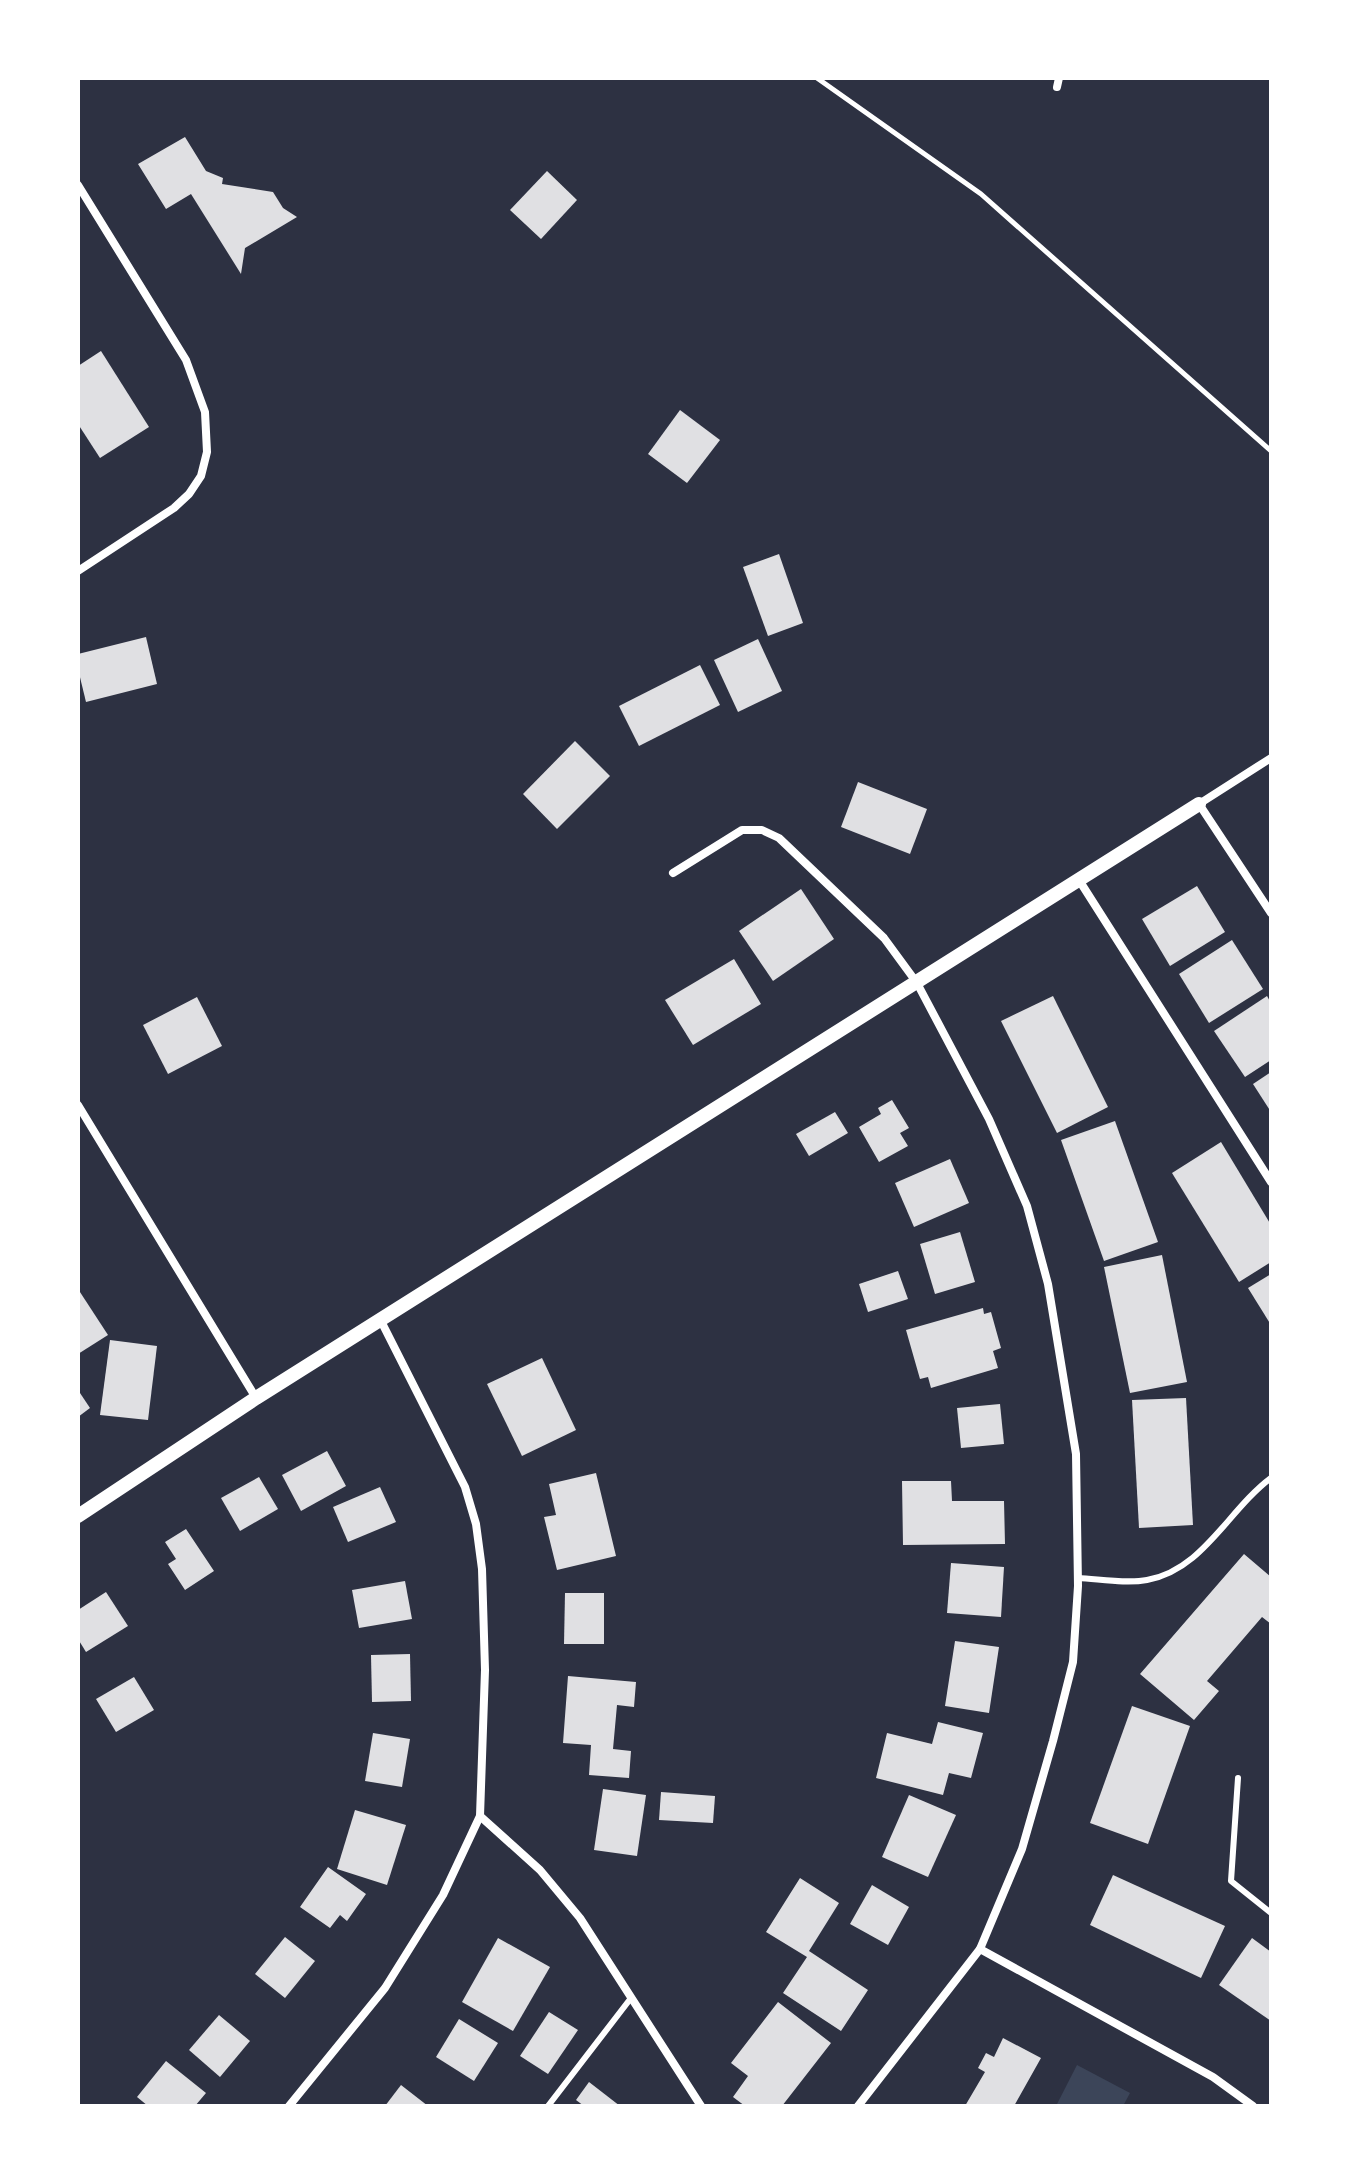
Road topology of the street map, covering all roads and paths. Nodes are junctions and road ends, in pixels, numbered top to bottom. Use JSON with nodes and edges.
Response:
{"nodes":[{"id":1,"x":817,"y":78,"type":"edge"},
{"id":2,"x":78,"y":185,"type":"edge"},
{"id":3,"x":1271,"y":451,"type":"edge"},
{"id":4,"x":78,"y":571,"type":"edge"},
{"id":5,"x":1271,"y":758,"type":"edge"},
{"id":6,"x":1199,"y":804,"type":"junction"},
{"id":7,"x":673,"y":873,"type":"dead end"},
{"id":8,"x":1079,"y":880,"type":"junction"},
{"id":9,"x":1271,"y":913,"type":"edge"},
{"id":10,"x":917,"y":983,"type":"junction"},
{"id":11,"x":78,"y":1105,"type":"edge"},
{"id":12,"x":1271,"y":1182,"type":"edge"},
{"id":13,"x":380,"y":1319,"type":"junction"},
{"id":14,"x":256,"y":1398,"type":"junction"},
{"id":15,"x":1271,"y":1478,"type":"edge"},
{"id":16,"x":78,"y":1516,"type":"edge"},
{"id":17,"x":1078,"y":1578,"type":"junction"},
{"id":18,"x":1238,"y":1778,"type":"dead end"},
{"id":19,"x":480,"y":1816,"type":"junction"},
{"id":20,"x":1271,"y":1913,"type":"edge"},
{"id":21,"x":980,"y":1949,"type":"junction"},
{"id":22,"x":631,"y":1998,"type":"junction"},
{"id":23,"x":289,"y":2106,"type":"edge"},
{"id":24,"x":548,"y":2106,"type":"edge"},
{"id":25,"x":701,"y":2106,"type":"edge"},
{"id":26,"x":858,"y":2106,"type":"edge"},
{"id":27,"x":1253,"y":2106,"type":"edge"}],
"edges":[{"from":1,"to":3,"type":"path"},
{"from":2,"to":4,"type":"street"},
{"from":5,"to":6,"type":"street"},
{"from":6,"to":8,"type":"street"},
{"from":6,"to":9,"type":"street"},
{"from":7,"to":10,"type":"street"},
{"from":8,"to":10,"type":"street"},
{"from":8,"to":12,"type":"street"},
{"from":10,"to":13,"type":"street"},
{"from":10,"to":17,"type":"street"},
{"from":11,"to":14,"type":"street"},
{"from":13,"to":14,"type":"street"},
{"from":13,"to":19,"type":"street"},
{"from":14,"to":16,"type":"street"},
{"from":15,"to":17,"type":"lane"},
{"from":17,"to":21,"type":"street"},
{"from":18,"to":20,"type":"lane"},
{"from":19,"to":22,"type":"street"},
{"from":19,"to":23,"type":"street"},
{"from":21,"to":26,"type":"street"},
{"from":21,"to":27,"type":"street"},
{"from":22,"to":24,"type":"lane"},
{"from":22,"to":25,"type":"street"}]}
